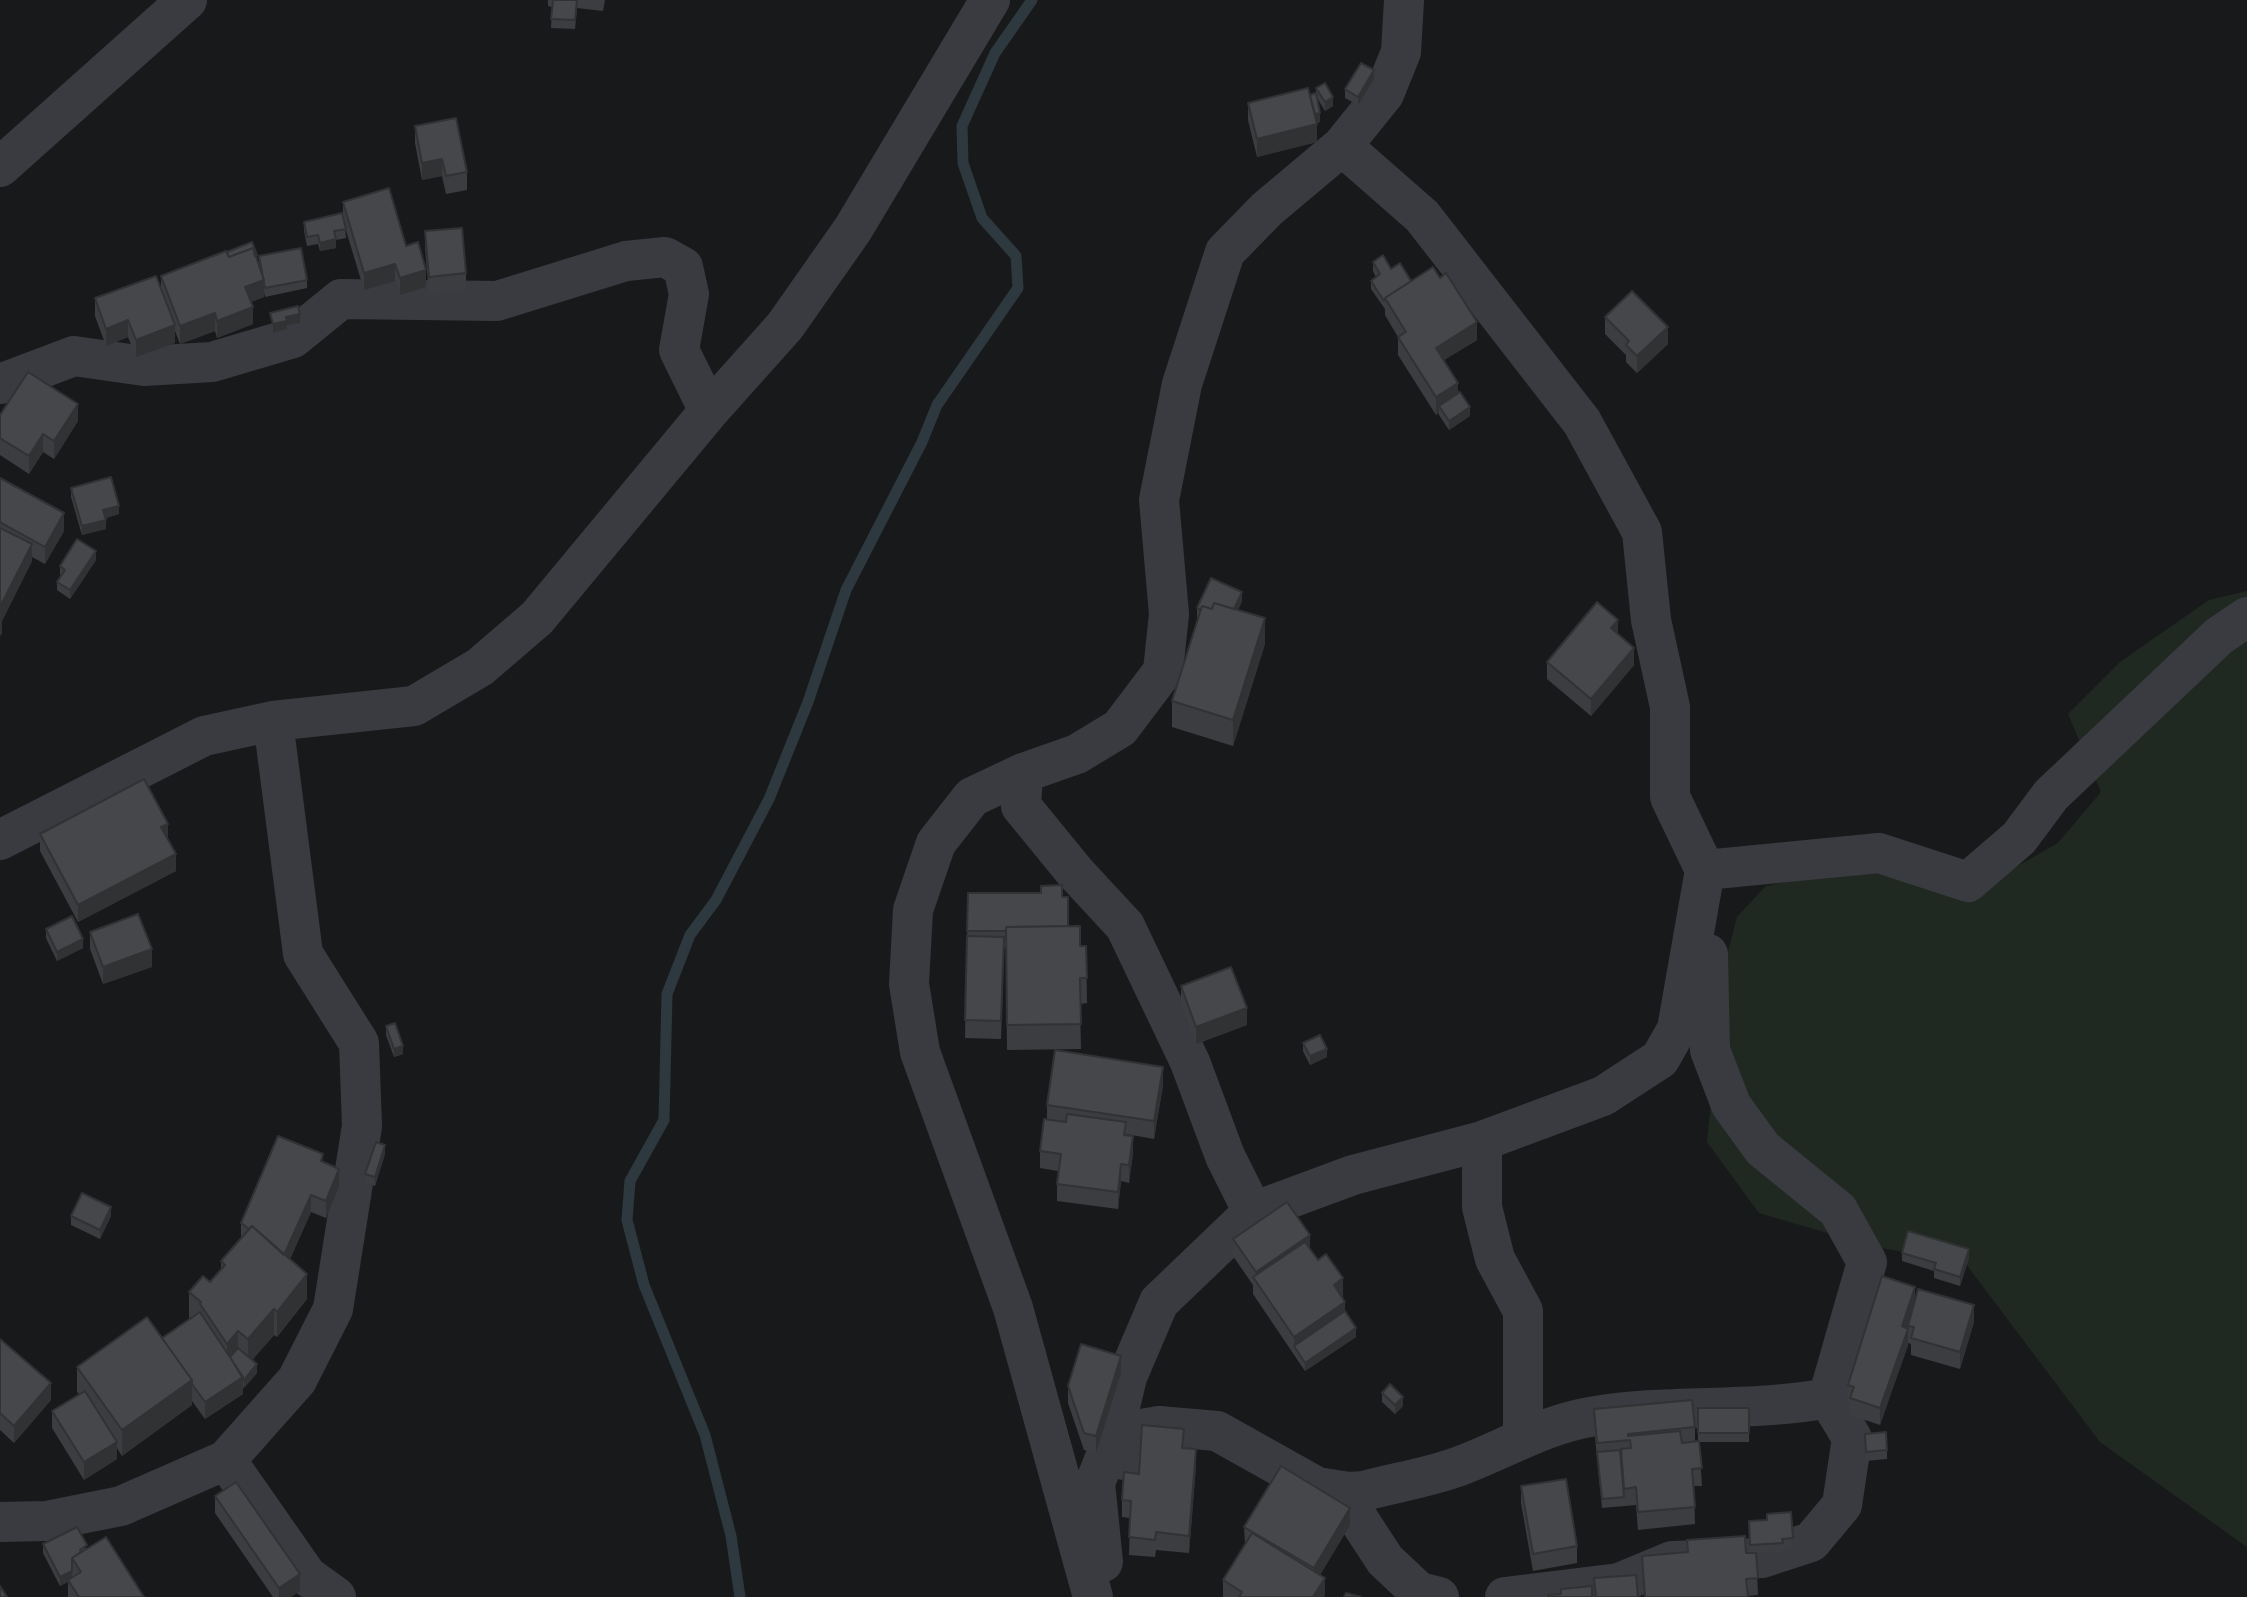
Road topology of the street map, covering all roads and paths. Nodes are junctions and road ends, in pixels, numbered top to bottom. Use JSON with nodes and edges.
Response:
{"nodes":[{"id":1,"x":187,"y":0,"type":"edge"},
{"id":2,"x":990,"y":0,"type":"edge"},
{"id":3,"x":1404,"y":0,"type":"edge"},
{"id":4,"x":1342,"y":146,"type":"junction"},
{"id":5,"x":0,"y":167,"type":"edge"},
{"id":6,"x":0,"y":384,"type":"edge"},
{"id":7,"x":709,"y":411,"type":"junction"},
{"id":8,"x":2247,"y":617,"type":"edge"},
{"id":9,"x":273,"y":721,"type":"junction"},
{"id":10,"x":1023,"y":773,"type":"junction"},
{"id":11,"x":0,"y":840,"type":"edge"},
{"id":12,"x":1702,"y":888,"type":"junction"},
{"id":13,"x":1482,"y":1141,"type":"junction"},
{"id":14,"x":1253,"y":1212,"type":"junction"},
{"id":15,"x":1828,"y":1398,"type":"junction"},
{"id":16,"x":1523,"y":1438,"type":"junction"},
{"id":17,"x":226,"y":1460,"type":"junction"},
{"id":18,"x":1349,"y":1492,"type":"junction"},
{"id":19,"x":0,"y":1522,"type":"edge"},
{"id":20,"x":1094,"y":1576,"type":"edge"},
{"id":21,"x":336,"y":1597,"type":"edge"},
{"id":22,"x":1439,"y":1597,"type":"edge"},
{"id":23,"x":1505,"y":1597,"type":"edge"}],
"edges":[{"from":1,"to":5,"type":"street"},
{"from":2,"to":7,"type":"street"},
{"from":3,"to":4,"type":"street"},
{"from":4,"to":10,"type":"street"},
{"from":4,"to":12,"type":"street"},
{"from":6,"to":7,"type":"street"},
{"from":7,"to":9,"type":"street"},
{"from":8,"to":12,"type":"street"},
{"from":9,"to":11,"type":"street"},
{"from":9,"to":17,"type":"street"},
{"from":10,"to":14,"type":"street"},
{"from":10,"to":20,"type":"street"},
{"from":12,"to":13,"type":"street"},
{"from":12,"to":15,"type":"street"},
{"from":13,"to":14,"type":"street"},
{"from":13,"to":16,"type":"street"},
{"from":14,"to":20,"type":"street"},
{"from":15,"to":16,"type":"street"},
{"from":15,"to":23,"type":"street"},
{"from":16,"to":18,"type":"street"},
{"from":17,"to":19,"type":"street"},
{"from":17,"to":21,"type":"street"},
{"from":18,"to":20,"type":"street"},
{"from":18,"to":22,"type":"street"}]}
